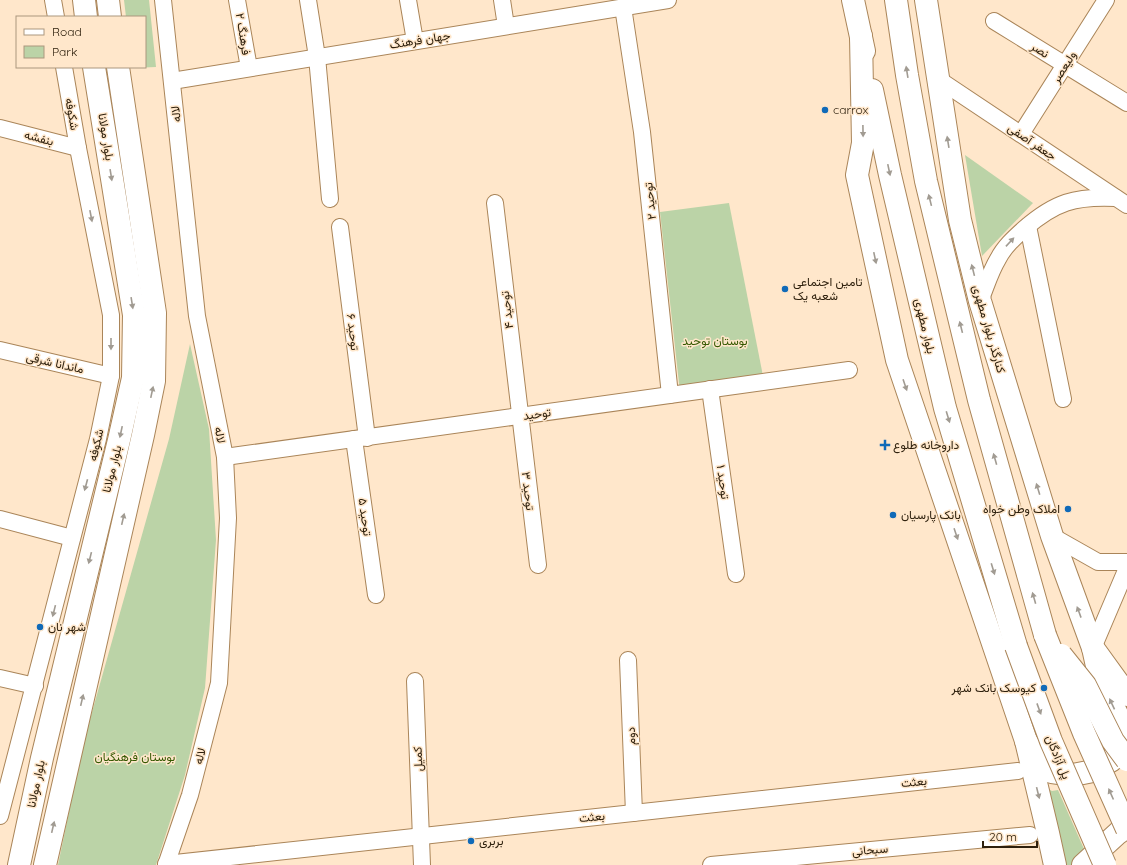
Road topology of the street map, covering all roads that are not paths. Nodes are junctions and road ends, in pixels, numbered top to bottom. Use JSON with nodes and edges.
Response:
{"nodes":[{"id":1,"x":53,"y":0,"type":"edge"},
{"id":2,"x":84,"y":0,"type":"edge"},
{"id":3,"x":108,"y":0,"type":"edge"},
{"id":4,"x":163,"y":0,"type":"edge"},
{"id":5,"x":238,"y":0,"type":"edge"},
{"id":6,"x":308,"y":0,"type":"edge"},
{"id":7,"x":408,"y":0,"type":"edge"},
{"id":8,"x":502,"y":0,"type":"edge"},
{"id":9,"x":668,"y":0,"type":"edge"},
{"id":10,"x":853,"y":0,"type":"edge"},
{"id":11,"x":896,"y":0,"type":"edge"},
{"id":12,"x":926,"y":0,"type":"edge"},
{"id":13,"x":1106,"y":0,"type":"edge"},
{"id":14,"x":614,"y":6,"type":"edge"},
{"id":15,"x":56,"y":16,"type":"edge"},
{"id":16,"x":86,"y":16,"type":"edge"},
{"id":17,"x":110,"y":16,"type":"edge"},
{"id":18,"x":994,"y":21,"type":"dead end"},
{"id":19,"x":506,"y":26,"type":"junction"},
{"id":20,"x":861,"y":36,"type":"junction"},
{"id":21,"x":415,"y":41,"type":"junction"},
{"id":22,"x":317,"y":57,"type":"junction"},
{"id":23,"x":1065,"y":65,"type":"junction"},
{"id":24,"x":64,"y":68,"type":"edge"},
{"id":25,"x":94,"y":68,"type":"edge"},
{"id":26,"x":118,"y":68,"type":"edge"},
{"id":27,"x":249,"y":68,"type":"junction"},
{"id":28,"x":938,"y":79,"type":"junction"},
{"id":29,"x":172,"y":81,"type":"junction"},
{"id":30,"x":1127,"y":104,"type":"edge"},
{"id":31,"x":0,"y":128,"type":"edge"},
{"id":32,"x":1021,"y":134,"type":"junction"},
{"id":33,"x":78,"y":148,"type":"junction"},
{"id":34,"x":330,"y":199,"type":"dead end"},
{"id":35,"x":1122,"y":202,"type":"edge"},
{"id":36,"x":495,"y":203,"type":"dead end"},
{"id":37,"x":1028,"y":226,"type":"junction"},
{"id":38,"x":340,"y":227,"type":"dead end"},
{"id":39,"x":980,"y":301,"type":"junction"},
{"id":40,"x":0,"y":350,"type":"edge"},
{"id":41,"x":849,"y":370,"type":"dead end"},
{"id":42,"x":111,"y":376,"type":"junction"},
{"id":43,"x":710,"y":389,"type":"junction"},
{"id":44,"x":670,"y":395,"type":"junction"},
{"id":45,"x":1063,"y":399,"type":"dead end"},
{"id":46,"x":519,"y":416,"type":"junction"},
{"id":47,"x":360,"y":438,"type":"junction"},
{"id":48,"x":225,"y":457,"type":"junction"},
{"id":49,"x":0,"y":520,"type":"edge"},
{"id":50,"x":1052,"y":536,"type":"junction"},
{"id":51,"x":72,"y":538,"type":"junction"},
{"id":52,"x":1127,"y":562,"type":"edge"},
{"id":53,"x":538,"y":566,"type":"dead end"},
{"id":54,"x":1127,"y":568,"type":"edge"},
{"id":55,"x":736,"y":574,"type":"dead end"},
{"id":56,"x":376,"y":595,"type":"dead end"},
{"id":57,"x":1045,"y":635,"type":"junction"},
{"id":58,"x":1016,"y":646,"type":"joint"},
{"id":59,"x":1093,"y":648,"type":"junction"},
{"id":60,"x":628,"y":660,"type":"dead end"},
{"id":61,"x":0,"y":678,"type":"edge"},
{"id":62,"x":415,"y":681,"type":"dead end"},
{"id":63,"x":35,"y":686,"type":"junction"},
{"id":64,"x":1127,"y":695,"type":"edge"},
{"id":65,"x":1026,"y":741,"type":"junction"},
{"id":66,"x":1127,"y":760,"type":"edge"},
{"id":67,"x":1018,"y":771,"type":"dead end"},
{"id":68,"x":634,"y":813,"type":"junction"},
{"id":69,"x":0,"y":816,"type":"edge"},
{"id":70,"x":1127,"y":828,"type":"edge"},
{"id":71,"x":1030,"y":835,"type":"dead end"},
{"id":72,"x":421,"y":836,"type":"junction"},
{"id":73,"x":19,"y":865,"type":"edge"},
{"id":74,"x":45,"y":865,"type":"edge"},
{"id":75,"x":166,"y":865,"type":"edge"},
{"id":76,"x":422,"y":865,"type":"edge"},
{"id":77,"x":711,"y":865,"type":"edge"},
{"id":78,"x":1054,"y":865,"type":"edge"},
{"id":79,"x":1083,"y":865,"type":"edge"},
{"id":80,"x":1106,"y":865,"type":"edge"}],
"edges":[{"from":1,"to":15,"type":"street"},
{"from":2,"to":16,"type":"main road"},
{"from":3,"to":17,"type":"main road"},
{"from":4,"to":29,"type":"street","name":"لاله"},
{"from":5,"to":27,"type":"street","name":"فرهنگ ۲"},
{"from":6,"to":22,"type":"street"},
{"from":7,"to":21,"type":"street"},
{"from":8,"to":19,"type":"street"},
{"from":9,"to":14,"type":"street","name":"جهان فرهنگ"},
{"from":10,"to":20,"type":"main road","name":"بلوار مطهری"},
{"from":57,"to":11,"type":"main road","one_way":true},
{"from":12,"to":28,"type":"main road","name":"کنارگذر بلوار مطهری"},
{"from":13,"to":23,"type":"street","name":"ولیعصر"},
{"from":14,"to":19,"type":"street","name":"جهان فرهنگ"},
{"from":14,"to":44,"type":"street","name":"توحید ۲"},
{"from":18,"to":23,"type":"street","name":"نصر"},
{"from":19,"to":21,"type":"street","name":"جهان فرهنگ"},
{"from":20,"to":58,"type":"main road","name":"بلوار مطهری","one_way":true},
{"from":20,"to":65,"type":"main road","one_way":true},
{"from":21,"to":22,"type":"street","name":"جهان فرهنگ"},
{"from":22,"to":27,"type":"street","name":"جهان فرهنگ"},
{"from":22,"to":34,"type":"street"},
{"from":23,"to":30,"type":"street","name":"نصر"},
{"from":23,"to":32,"type":"street","name":"ولیعصر"},
{"from":24,"to":33,"type":"street","name":"شکوفه"},
{"from":25,"to":73,"type":"main road","name":"بلوار مولانا","one_way":true},
{"from":74,"to":26,"type":"main road","name":"بلوار مولانا","one_way":true},
{"from":27,"to":29,"type":"street","name":"جهان فرهنگ"},
{"from":28,"to":32,"type":"street","name":"جعفر آصفی"},
{"from":39,"to":28,"type":"main road","name":"کنارگذر بلوار مطهری","one_way":true},
{"from":29,"to":48,"type":"street","name":"لاله"},
{"from":31,"to":33,"type":"street","name":"بنفشه"},
{"from":32,"to":35,"type":"street","name":"جعفر آصفی"},
{"from":33,"to":42,"type":"street","name":"شکوفه","one_way":true},
{"from":35,"to":37,"type":"street"},
{"from":36,"to":46,"type":"street","name":"توحید ۴"},
{"from":39,"to":37,"type":"street","one_way":true},
{"from":37,"to":45,"type":"street"},
{"from":38,"to":47,"type":"street","name":"توحید ۶"},
{"from":50,"to":39,"type":"main road","name":"کنارگذر بلوار مطهری","one_way":true},
{"from":40,"to":42,"type":"street","name":"ماندانا شرقی"},
{"from":41,"to":43,"type":"street","name":"توحید"},
{"from":42,"to":51,"type":"street","name":"شکوفه","one_way":true},
{"from":43,"to":44,"type":"street","name":"توحید"},
{"from":43,"to":55,"type":"street","name":"توحید ۱"},
{"from":44,"to":46,"type":"street","name":"توحید"},
{"from":46,"to":47,"type":"street","name":"توحید"},
{"from":46,"to":53,"type":"street","name":"توحید ۳"},
{"from":47,"to":48,"type":"street","name":"توحید"},
{"from":47,"to":56,"type":"street","name":"توحید ۵"},
{"from":48,"to":75,"type":"street","name":"لاله"},
{"from":49,"to":51,"type":"street"},
{"from":50,"to":52,"type":"street"},
{"from":59,"to":50,"type":"main road","name":"کنارگذر بلوار مطهری","one_way":true},
{"from":51,"to":63,"type":"street","name":"شکوفه","one_way":true},
{"from":54,"to":59,"type":"street"},
{"from":57,"to":66,"type":"main road","bridge":true},
{"from":70,"to":57,"type":"main road","one_way":true,"bridge":true},
{"from":58,"to":80,"type":"main road","name":"پل آزادگان","one_way":true,"bridge":true},
{"from":59,"to":64,"type":"main road"},
{"from":65,"to":59,"type":"main road","one_way":true},
{"from":60,"to":68,"type":"street","name":"دوم"},
{"from":61,"to":63,"type":"street"},
{"from":62,"to":72,"type":"street","name":"کمیل"},
{"from":63,"to":69,"type":"street","name":"شکوفه"},
{"from":65,"to":78,"type":"main road","one_way":true},
{"from":67,"to":68,"type":"street","name":"بعثت"},
{"from":68,"to":72,"type":"street","name":"بعثت"},
{"from":70,"to":79,"type":"main road"},
{"from":71,"to":77,"type":"street","name":"سبحانی"},
{"from":72,"to":75,"type":"street","name":"بعثت"},
{"from":72,"to":76,"type":"street","name":"کمیل"}]}
